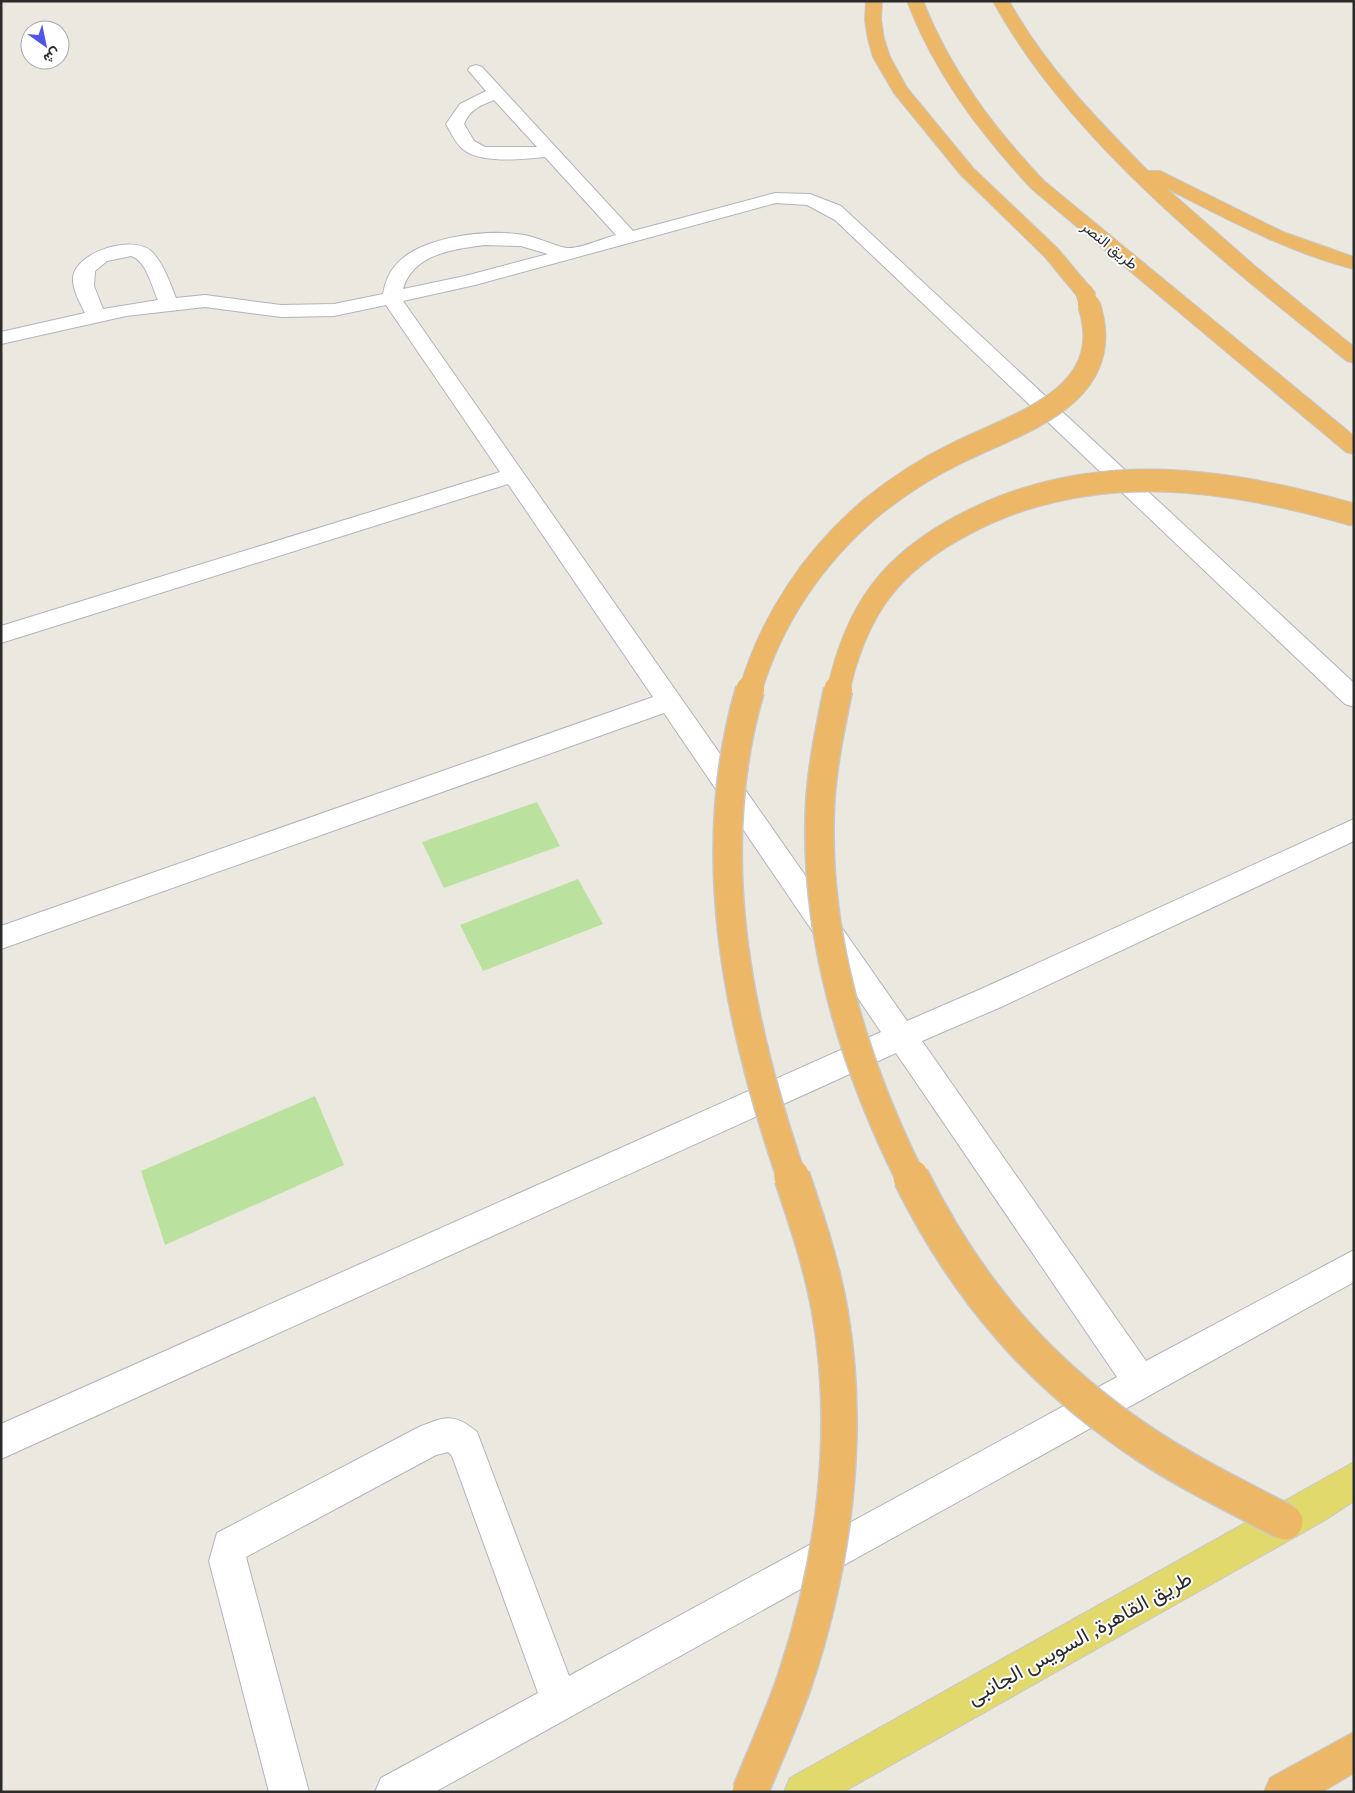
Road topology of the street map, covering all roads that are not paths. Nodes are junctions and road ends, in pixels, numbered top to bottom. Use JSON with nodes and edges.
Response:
{"nodes":[{"id":1,"x":874,"y":1,"type":"edge"},
{"id":2,"x":915,"y":1,"type":"edge"},
{"id":3,"x":1001,"y":1,"type":"edge"},
{"id":4,"x":476,"y":70,"type":"dead end"},
{"id":5,"x":497,"y":92,"type":"junction"},
{"id":6,"x":550,"y":151,"type":"junction"},
{"id":7,"x":1127,"y":162,"type":"junction"},
{"id":8,"x":629,"y":238,"type":"junction"},
{"id":9,"x":568,"y":254,"type":"junction"},
{"id":10,"x":1354,"y":263,"type":"edge"},
{"id":11,"x":391,"y":298,"type":"junction"},
{"id":12,"x":170,"y":306,"type":"junction"},
{"id":13,"x":96,"y":316,"type":"junction"},
{"id":14,"x":1,"y":338,"type":"edge"},
{"id":15,"x":1354,"y":357,"type":"edge"},
{"id":16,"x":1354,"y":447,"type":"edge"},
{"id":17,"x":514,"y":475,"type":"junction"},
{"id":18,"x":1354,"y":514,"type":"edge"},
{"id":19,"x":1,"y":634,"type":"edge"},
{"id":20,"x":1354,"y":698,"type":"edge"},
{"id":21,"x":670,"y":701,"type":"junction"},
{"id":22,"x":1354,"y":829,"type":"edge"},
{"id":23,"x":1,"y":938,"type":"edge"},
{"id":24,"x":902,"y":1037,"type":"junction"},
{"id":25,"x":1354,"y":1265,"type":"edge"},
{"id":26,"x":1140,"y":1383,"type":"junction"},
{"id":27,"x":1,"y":1442,"type":"edge"},
{"id":28,"x":1354,"y":1480,"type":"edge"},
{"id":29,"x":1285,"y":1522,"type":"junction"},
{"id":30,"x":560,"y":1702,"type":"junction"},
{"id":31,"x":1354,"y":1751,"type":"edge"},
{"id":32,"x":289,"y":1792,"type":"edge"},
{"id":33,"x":395,"y":1792,"type":"edge"},
{"id":34,"x":750,"y":1792,"type":"edge"},
{"id":35,"x":804,"y":1792,"type":"edge"},
{"id":36,"x":1284,"y":1792,"type":"edge"}],
"edges":[{"from":1,"to":34,"type":"highway","bridge":true},
{"from":2,"to":16,"type":"highway","name":"طريق النصر"},
{"from":3,"to":7,"type":"highway"},
{"from":4,"to":5,"type":"lane"},
{"from":5,"to":6,"type":"lane"},
{"from":5,"to":6,"type":"lane"},
{"from":6,"to":8,"type":"lane"},
{"from":7,"to":10,"type":"highway"},
{"from":7,"to":15,"type":"highway"},
{"from":8,"to":9,"type":"lane"},
{"from":8,"to":20,"type":"lane"},
{"from":9,"to":11,"type":"lane"},
{"from":9,"to":11,"type":"lane"},
{"from":11,"to":12,"type":"lane"},
{"from":11,"to":17,"type":"lane"},
{"from":12,"to":13,"type":"lane"},
{"from":12,"to":13,"type":"lane"},
{"from":13,"to":14,"type":"lane"},
{"from":17,"to":19,"type":"lane"},
{"from":17,"to":21,"type":"lane"},
{"from":18,"to":29,"type":"highway","bridge":true},
{"from":21,"to":23,"type":"lane"},
{"from":21,"to":24,"type":"lane"},
{"from":22,"to":24,"type":"lane"},
{"from":24,"to":26,"type":"lane"},
{"from":24,"to":27,"type":"lane"},
{"from":25,"to":26,"type":"lane"},
{"from":26,"to":30,"type":"lane"},
{"from":28,"to":29,"type":"main road","name":"طريق القاهرة, السويس الجانبى"},
{"from":29,"to":35,"type":"main road","name":"طريق القاهرة, السويس الجانبى"},
{"from":30,"to":32,"type":"lane"},
{"from":30,"to":33,"type":"lane"},
{"from":31,"to":36,"type":"highway"}]}
